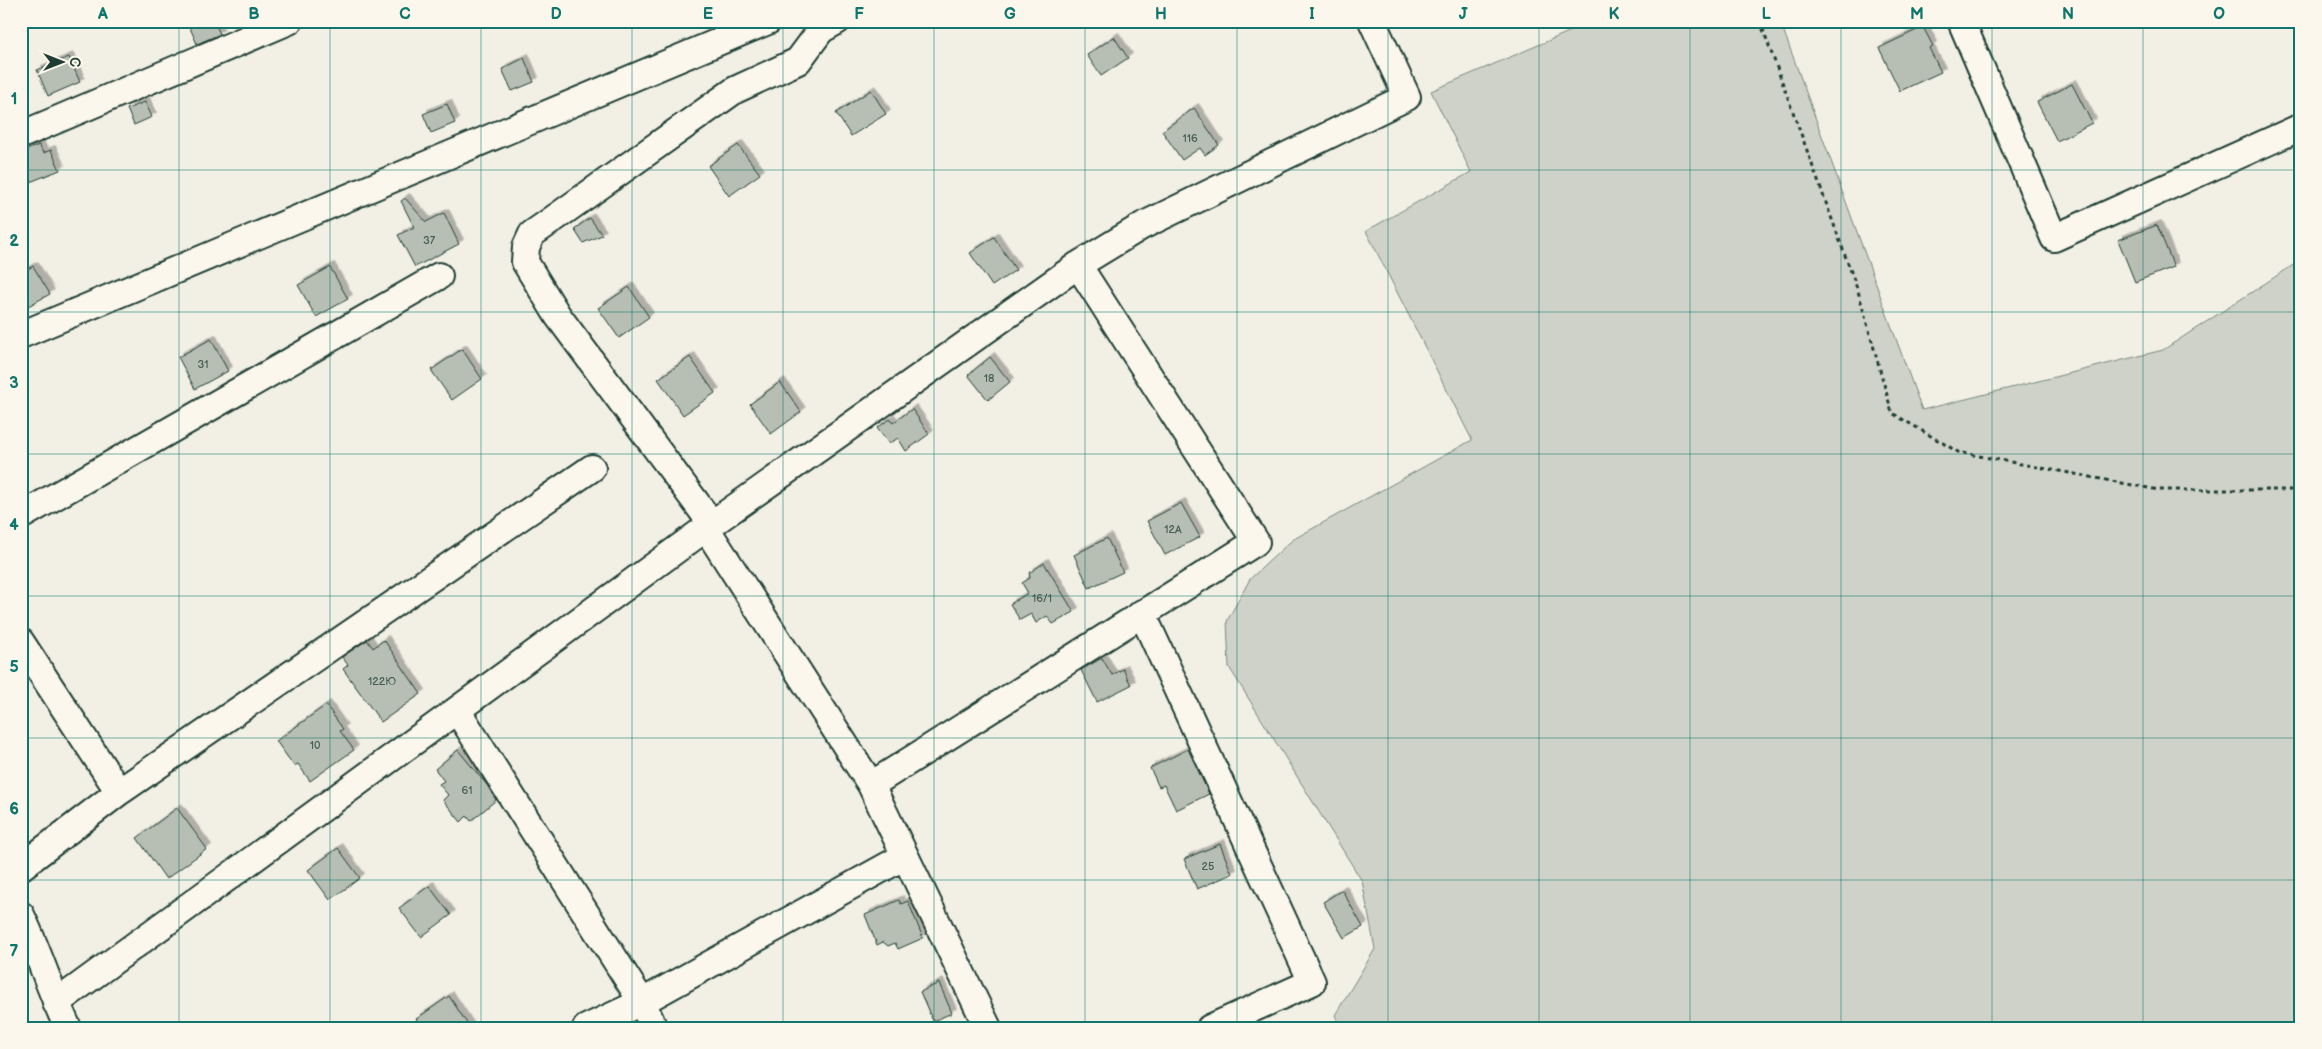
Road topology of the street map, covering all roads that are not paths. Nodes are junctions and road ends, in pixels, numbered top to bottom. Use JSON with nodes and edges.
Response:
{"nodes":[{"id":1,"x":289,"y":21,"type":"edge"},
{"id":2,"x":768,"y":21,"type":"edge"},
{"id":3,"x":837,"y":21,"type":"edge"},
{"id":4,"x":1372,"y":21,"type":"edge"},
{"id":5,"x":1961,"y":21,"type":"edge"},
{"id":6,"x":2301,"y":127,"type":"edge"},
{"id":7,"x":21,"y":135,"type":"edge"},
{"id":8,"x":1078,"y":265,"type":"junction"},
{"id":9,"x":440,"y":276,"type":"dead end"},
{"id":10,"x":21,"y":335,"type":"edge"},
{"id":11,"x":592,"y":468,"type":"dead end"},
{"id":12,"x":21,"y":516,"type":"edge"},
{"id":13,"x":709,"y":526,"type":"junction"},
{"id":14,"x":1142,"y":613,"type":"junction"},
{"id":15,"x":21,"y":642,"type":"edge"},
{"id":16,"x":457,"y":710,"type":"junction"},
{"id":17,"x":871,"y":785,"type":"junction"},
{"id":18,"x":120,"y":792,"type":"junction"},
{"id":19,"x":905,"y":856,"type":"junction"},
{"id":20,"x":21,"y":867,"type":"edge"},
{"id":21,"x":21,"y":915,"type":"edge"},
{"id":22,"x":27,"y":943,"type":"edge"},
{"id":23,"x":642,"y":1002,"type":"junction"},
{"id":24,"x":56,"y":1003,"type":"junction"},
{"id":25,"x":68,"y":1028,"type":"edge"},
{"id":26,"x":586,"y":1028,"type":"edge"},
{"id":27,"x":654,"y":1028,"type":"edge"},
{"id":28,"x":988,"y":1028,"type":"edge"},
{"id":29,"x":1210,"y":1028,"type":"edge"}],
"edges":[{"from":1,"to":7,"type":"street"},
{"from":2,"to":10,"type":"street"},
{"from":3,"to":13,"type":"street"},
{"from":4,"to":8,"type":"street"},
{"from":5,"to":6,"type":"street"},
{"from":8,"to":13,"type":"street"},
{"from":8,"to":14,"type":"street"},
{"from":9,"to":12,"type":"street"},
{"from":11,"to":18,"type":"street"},
{"from":13,"to":16,"type":"street"},
{"from":13,"to":17,"type":"street"},
{"from":14,"to":17,"type":"street"},
{"from":14,"to":29,"type":"street"},
{"from":15,"to":18,"type":"street"},
{"from":16,"to":23,"type":"street"},
{"from":16,"to":24,"type":"street"},
{"from":17,"to":19,"type":"street"},
{"from":18,"to":20,"type":"street"},
{"from":19,"to":23,"type":"street"},
{"from":19,"to":28,"type":"street"},
{"from":21,"to":22,"type":"street"},
{"from":22,"to":24,"type":"street"},
{"from":23,"to":26,"type":"street"},
{"from":23,"to":27,"type":"street"},
{"from":24,"to":25,"type":"street"}]}
